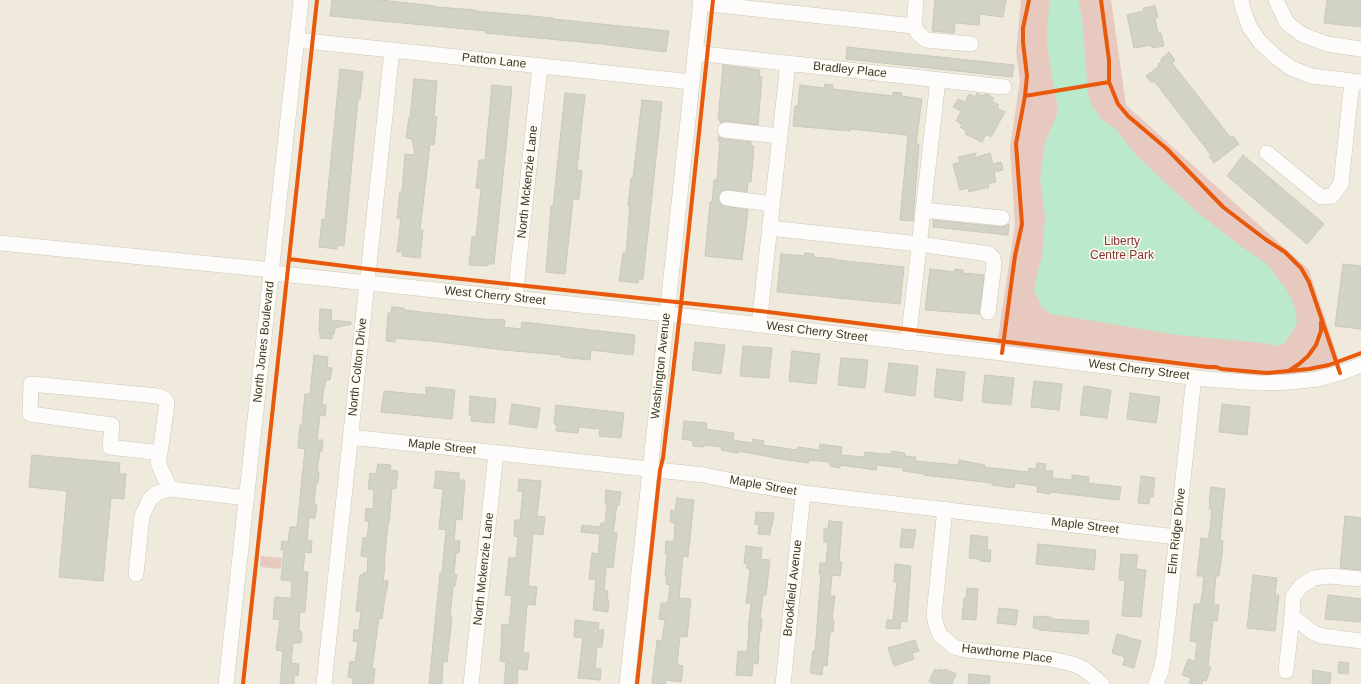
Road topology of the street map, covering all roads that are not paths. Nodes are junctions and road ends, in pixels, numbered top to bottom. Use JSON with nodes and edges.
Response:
{"nodes":[{"id":1,"x":301,"y":0,"type":"edge"},
{"id":2,"x":916,"y":0,"type":"edge"},
{"id":3,"x":1241,"y":0,"type":"edge"},
{"id":4,"x":1276,"y":0,"type":"edge"},
{"id":5,"x":700,"y":1,"type":"edge"},
{"id":6,"x":742,"y":4,"type":"edge"},
{"id":7,"x":914,"y":26,"type":"junction"},
{"id":8,"x":297,"y":40,"type":"junction"},
{"id":9,"x":971,"y":44,"type":"dead end"},
{"id":10,"x":1361,"y":49,"type":"edge"},
{"id":11,"x":392,"y":50,"type":"junction"},
{"id":12,"x":695,"y":53,"type":"junction"},
{"id":13,"x":788,"y":63,"type":"junction"},
{"id":14,"x":540,"y":66,"type":"junction"},
{"id":15,"x":938,"y":80,"type":"junction"},
{"id":16,"x":692,"y":82,"type":"junction"},
{"id":17,"x":1356,"y":82,"type":"edge"},
{"id":18,"x":1004,"y":87,"type":"dead end"},
{"id":19,"x":725,"y":130,"type":"dead end"},
{"id":20,"x":780,"y":136,"type":"junction"},
{"id":21,"x":1267,"y":153,"type":"dead end"},
{"id":22,"x":727,"y":198,"type":"dead end"},
{"id":23,"x":772,"y":204,"type":"junction"},
{"id":24,"x":923,"y":210,"type":"junction"},
{"id":25,"x":1002,"y":218,"type":"dead end"},
{"id":26,"x":769,"y":228,"type":"junction"},
{"id":27,"x":0,"y":243,"type":"edge"},
{"id":28,"x":919,"y":244,"type":"junction"},
{"id":29,"x":272,"y":272,"type":"junction"},
{"id":30,"x":367,"y":283,"type":"junction"},
{"id":31,"x":515,"y":298,"type":"junction"},
{"id":32,"x":988,"y":312,"type":"dead end"},
{"id":33,"x":667,"y":314,"type":"junction"},
{"id":34,"x":759,"y":325,"type":"junction"},
{"id":35,"x":908,"y":343,"type":"junction"},
{"id":36,"x":1361,"y":365,"type":"edge"},
{"id":37,"x":1194,"y":377,"type":"junction"},
{"id":38,"x":350,"y":437,"type":"junction"},
{"id":39,"x":160,"y":453,"type":"junction"},
{"id":40,"x":496,"y":453,"type":"junction"},
{"id":41,"x":650,"y":469,"type":"junction"},
{"id":42,"x":170,"y":488,"type":"junction"},
{"id":43,"x":803,"y":493,"type":"junction"},
{"id":44,"x":247,"y":498,"type":"junction"},
{"id":45,"x":945,"y":509,"type":"junction"},
{"id":46,"x":1176,"y":536,"type":"junction"},
{"id":47,"x":136,"y":574,"type":"dead end"},
{"id":48,"x":1361,"y":579,"type":"edge"},
{"id":49,"x":1292,"y":616,"type":"junction"},
{"id":50,"x":1361,"y":641,"type":"edge"},
{"id":51,"x":1286,"y":671,"type":"dead end"},
{"id":52,"x":226,"y":684,"type":"edge"},
{"id":53,"x":324,"y":684,"type":"edge"},
{"id":54,"x":471,"y":684,"type":"edge"},
{"id":55,"x":628,"y":684,"type":"edge"},
{"id":56,"x":783,"y":684,"type":"edge"},
{"id":57,"x":1102,"y":684,"type":"edge"},
{"id":58,"x":1156,"y":684,"type":"edge"}],
"edges":[{"from":1,"to":8,"type":"street","name":"North Jones Boulevard"},
{"from":2,"to":7,"type":"street"},
{"from":3,"to":17,"type":"street"},
{"from":4,"to":10,"type":"street"},
{"from":5,"to":6,"type":"street"},
{"from":5,"to":12,"type":"street","name":"Washington Avenue"},
{"from":6,"to":7,"type":"street"},
{"from":7,"to":9,"type":"street"},
{"from":8,"to":11,"type":"street","name":"Patton Lane"},
{"from":8,"to":29,"type":"street","name":"North Jones Boulevard"},
{"from":11,"to":14,"type":"street","name":"Patton Lane"},
{"from":11,"to":30,"type":"street","name":"North Colton Drive"},
{"from":12,"to":13,"type":"street","name":"Bradley Place"},
{"from":12,"to":16,"type":"street","name":"Washington Avenue"},
{"from":13,"to":15,"type":"street","name":"Bradley Place"},
{"from":13,"to":20,"type":"street"},
{"from":14,"to":16,"type":"street","name":"Patton Lane"},
{"from":14,"to":31,"type":"street","name":"North Mckenzie Lane"},
{"from":15,"to":18,"type":"street","name":"Bradley Place"},
{"from":15,"to":24,"type":"street"},
{"from":16,"to":33,"type":"street","name":"Washington Avenue"},
{"from":17,"to":21,"type":"street"},
{"from":19,"to":20,"type":"street"},
{"from":20,"to":23,"type":"street"},
{"from":22,"to":23,"type":"street"},
{"from":23,"to":26,"type":"street"},
{"from":24,"to":25,"type":"street"},
{"from":24,"to":28,"type":"street"},
{"from":26,"to":28,"type":"street"},
{"from":26,"to":34,"type":"street"},
{"from":27,"to":29,"type":"street","name":"West Cherry Street"},
{"from":28,"to":32,"type":"street"},
{"from":28,"to":35,"type":"street"},
{"from":29,"to":30,"type":"street","name":"West Cherry Street"},
{"from":29,"to":44,"type":"street","name":"North Jones Boulevard"},
{"from":30,"to":31,"type":"street","name":"West Cherry Street"},
{"from":30,"to":38,"type":"street","name":"North Colton Drive"},
{"from":31,"to":33,"type":"street","name":"West Cherry Street"},
{"from":33,"to":34,"type":"street","name":"West Cherry Street"},
{"from":33,"to":41,"type":"street","name":"Washington Avenue"},
{"from":34,"to":35,"type":"street","name":"West Cherry Street"},
{"from":35,"to":37,"type":"street","name":"West Cherry Street"},
{"from":36,"to":37,"type":"street","name":"West Cherry Street"},
{"from":37,"to":46,"type":"street","name":"Elm Ridge Drive"},
{"from":38,"to":40,"type":"street","name":"Maple Street"},
{"from":38,"to":53,"type":"street","name":"North Colton Drive"},
{"from":39,"to":39,"type":"street"},
{"from":39,"to":42,"type":"street"},
{"from":40,"to":41,"type":"street","name":"Maple Street"},
{"from":40,"to":54,"type":"street","name":"North Mckenzie Lane"},
{"from":41,"to":43,"type":"street","name":"Maple Street"},
{"from":41,"to":55,"type":"street","name":"Washington Avenue"},
{"from":42,"to":44,"type":"street"},
{"from":42,"to":47,"type":"street"},
{"from":43,"to":45,"type":"street","name":"Maple Street"},
{"from":43,"to":56,"type":"street","name":"Brookfield Avenue"},
{"from":44,"to":52,"type":"street","name":"North Jones Boulevard"},
{"from":45,"to":46,"type":"street","name":"Maple Street"},
{"from":45,"to":57,"type":"street","name":"Hawthorne Place"},
{"from":46,"to":58,"type":"street","name":"Elm Ridge Drive"},
{"from":48,"to":49,"type":"street"},
{"from":49,"to":50,"type":"street"},
{"from":49,"to":51,"type":"street"}]}
